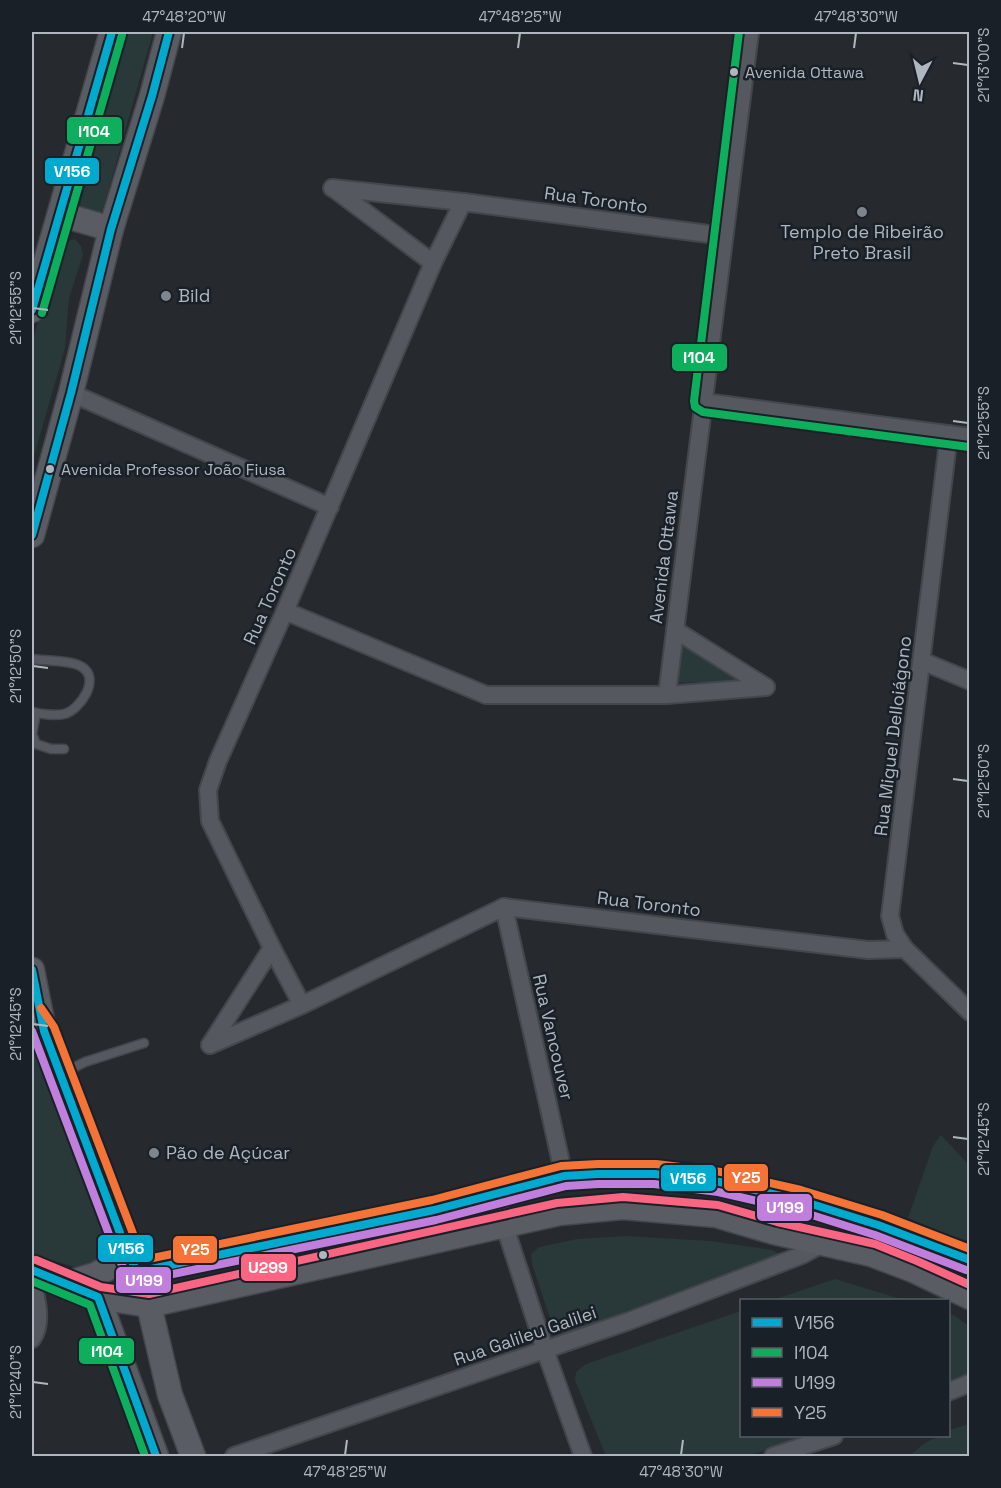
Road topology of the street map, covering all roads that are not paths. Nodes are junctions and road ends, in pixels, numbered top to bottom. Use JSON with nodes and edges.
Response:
{"nodes":[{"id":1,"x":112,"y":32,"type":"edge"},
{"id":2,"x":169,"y":32,"type":"edge"},
{"id":3,"x":750,"y":32,"type":"edge"},
{"id":4,"x":463,"y":202,"type":"junction"},
{"id":5,"x":60,"y":214,"type":"junction"},
{"id":6,"x":111,"y":229,"type":"junction"},
{"id":7,"x":724,"y":237,"type":"junction"},
{"id":8,"x":433,"y":263,"type":"junction"},
{"id":9,"x":32,"y":310,"type":"edge"},
{"id":10,"x":71,"y":393,"type":"junction"},
{"id":11,"x":704,"y":402,"type":"junction"},
{"id":12,"x":949,"y":434,"type":"junction"},
{"id":13,"x":969,"y":437,"type":"edge"},
{"id":14,"x":330,"y":507,"type":"junction"},
{"id":15,"x":32,"y":535,"type":"edge"},
{"id":16,"x":285,"y":611,"type":"junction"},
{"id":17,"x":675,"y":630,"type":"junction"},
{"id":18,"x":32,"y":659,"type":"edge"},
{"id":19,"x":922,"y":661,"type":"junction"},
{"id":20,"x":969,"y":681,"type":"edge"},
{"id":21,"x":667,"y":695,"type":"junction"},
{"id":22,"x":34,"y":712,"type":"edge"},
{"id":23,"x":64,"y":749,"type":"dead end"},
{"id":24,"x":504,"y":907,"type":"junction"},
{"id":25,"x":272,"y":948,"type":"junction"},
{"id":26,"x":905,"y":950,"type":"junction"},
{"id":27,"x":32,"y":970,"type":"edge"},
{"id":28,"x":302,"y":1005,"type":"junction"},
{"id":29,"x":969,"y":1012,"type":"edge"},
{"id":30,"x":38,"y":1023,"type":"edge"},
{"id":31,"x":144,"y":1042,"type":"dead end"},
{"id":32,"x":61,"y":1074,"type":"junction"},
{"id":33,"x":564,"y":1176,"type":"junction"},
{"id":34,"x":720,"y":1182,"type":"junction"},
{"id":35,"x":494,"y":1193,"type":"junction"},
{"id":36,"x":717,"y":1215,"type":"junction"},
{"id":37,"x":503,"y":1224,"type":"junction"},
{"id":38,"x":824,"y":1243,"type":"junction"},
{"id":39,"x":126,"y":1249,"type":"junction"},
{"id":40,"x":969,"y":1260,"type":"edge"},
{"id":41,"x":32,"y":1270,"type":"edge"},
{"id":42,"x":137,"y":1272,"type":"junction"},
{"id":43,"x":32,"y":1282,"type":"edge"},
{"id":44,"x":69,"y":1283,"type":"junction"},
{"id":45,"x":98,"y":1297,"type":"junction"},
{"id":46,"x":969,"y":1297,"type":"edge"},
{"id":47,"x":149,"y":1305,"type":"junction"},
{"id":48,"x":32,"y":1339,"type":"edge"},
{"id":49,"x":545,"y":1350,"type":"junction"},
{"id":50,"x":969,"y":1383,"type":"edge"},
{"id":51,"x":950,"y":1391,"type":"edge"},
{"id":52,"x":831,"y":1437,"type":"edge"},
{"id":53,"x":156,"y":1456,"type":"edge"},
{"id":54,"x":193,"y":1456,"type":"edge"},
{"id":55,"x":234,"y":1456,"type":"edge"},
{"id":56,"x":583,"y":1456,"type":"edge"},
{"id":57,"x":773,"y":1456,"type":"edge"}],
"edges":[{"from":1,"to":5,"type":"main road"},
{"from":2,"to":6,"type":"main road"},
{"from":3,"to":7,"type":"street","name":"Avenida Ottawa"},
{"from":4,"to":7,"type":"street","name":"Rua Toronto"},
{"from":4,"to":8,"type":"street","name":"Rua Toronto"},
{"from":4,"to":8,"type":"street","name":"Rua Toronto"},
{"from":5,"to":6,"type":"main road"},
{"from":5,"to":9,"type":"main road"},
{"from":6,"to":10,"type":"main road"},
{"from":7,"to":11,"type":"street","name":"Avenida Ottawa"},
{"from":8,"to":14,"type":"street","name":"Rua Toronto"},
{"from":10,"to":14,"type":"street"},
{"from":10,"to":15,"type":"main road"},
{"from":11,"to":12,"type":"street"},
{"from":11,"to":17,"type":"street","name":"Avenida Ottawa"},
{"from":12,"to":13,"type":"street"},
{"from":12,"to":19,"type":"street","name":"Rua Miguel Delloiágono"},
{"from":14,"to":16,"type":"street","name":"Rua Toronto"},
{"from":16,"to":21,"type":"street"},
{"from":16,"to":25,"type":"street","name":"Rua Toronto"},
{"from":17,"to":21,"type":"street","name":"Avenida Ottawa"},
{"from":17,"to":21,"type":"street"},
{"from":18,"to":22,"type":"lane"},
{"from":19,"to":20,"type":"street"},
{"from":19,"to":26,"type":"street","name":"Rua Miguel Delloiágono"},
{"from":22,"to":23,"type":"lane"},
{"from":24,"to":26,"type":"street","name":"Rua Toronto"},
{"from":24,"to":28,"type":"street"},
{"from":24,"to":33,"type":"street","name":"Rua Vancouver"},
{"from":25,"to":28,"type":"street","name":"Rua Toronto"},
{"from":25,"to":28,"type":"street"},
{"from":26,"to":29,"type":"street","name":"Rua Miguel Delloiágono"},
{"from":27,"to":30,"type":"main road"},
{"from":30,"to":32,"type":"main road"},
{"from":31,"to":32,"type":"lane"},
{"from":32,"to":39,"type":"main road"},
{"from":33,"to":34,"type":"main road"},
{"from":33,"to":35,"type":"main road"},
{"from":34,"to":36,"type":"main road"},
{"from":34,"to":40,"type":"main road"},
{"from":35,"to":37,"type":"street"},
{"from":35,"to":42,"type":"main road"},
{"from":36,"to":37,"type":"main road"},
{"from":36,"to":38,"type":"main road"},
{"from":37,"to":47,"type":"main road"},
{"from":37,"to":49,"type":"street"},
{"from":38,"to":46,"type":"main road"},
{"from":38,"to":49,"type":"street","name":"Rua Galileu Galilei"},
{"from":39,"to":42,"type":"main road"},
{"from":39,"to":44,"type":"main road"},
{"from":41,"to":44,"type":"main road"},
{"from":42,"to":47,"type":"main road"},
{"from":43,"to":48,"type":"street"},
{"from":44,"to":45,"type":"main road"},
{"from":45,"to":47,"type":"main road"},
{"from":45,"to":53,"type":"main road"},
{"from":47,"to":54,"type":"main road"},
{"from":49,"to":55,"type":"street","name":"Rua Galileu Galilei"},
{"from":49,"to":56,"type":"street"},
{"from":50,"to":51,"type":"street"},
{"from":52,"to":57,"type":"street"}]}
